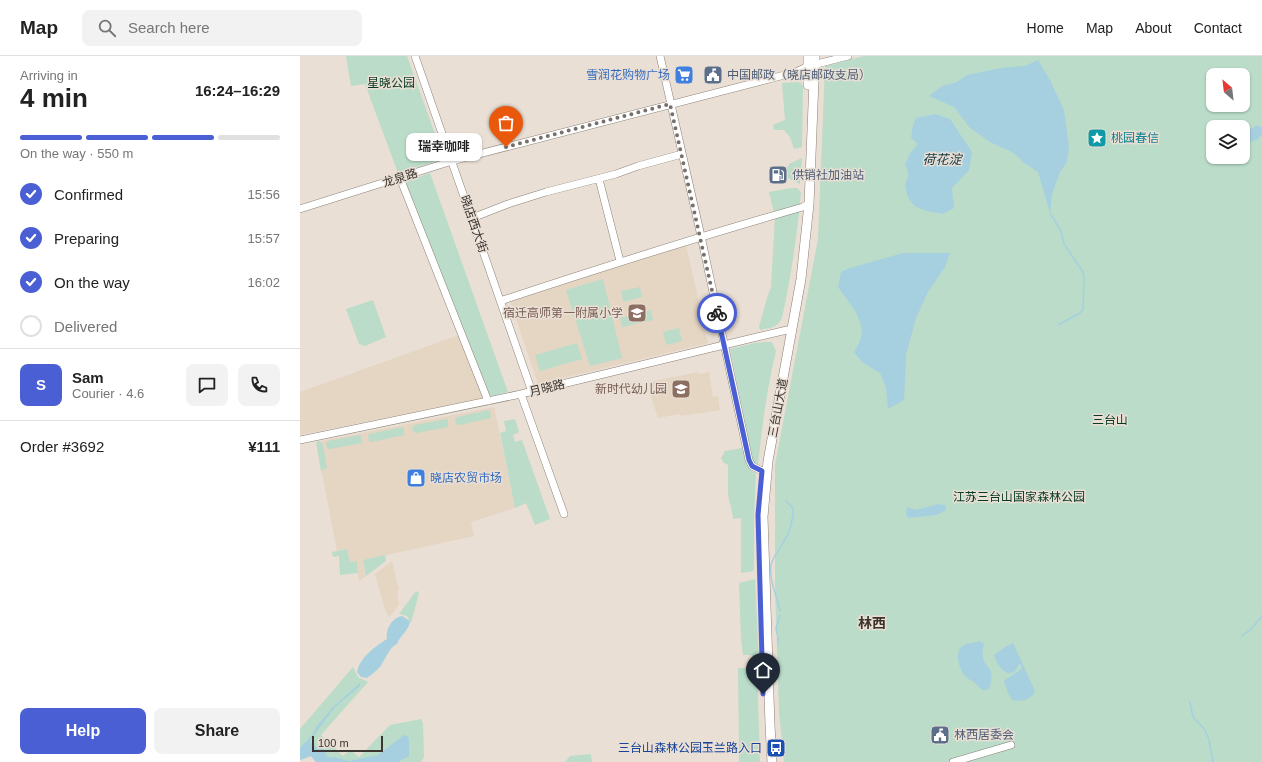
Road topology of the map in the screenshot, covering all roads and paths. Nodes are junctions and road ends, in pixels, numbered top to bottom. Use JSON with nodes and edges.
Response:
{"nodes":[{"id":1,"x":415,"y":56,"type":"edge"},
{"id":2,"x":660,"y":56,"type":"edge"},
{"id":3,"x":808,"y":56,"type":"edge"},
{"id":4,"x":848,"y":56,"type":"edge"},
{"id":5,"x":813,"y":62,"type":"edge"},
{"id":6,"x":670,"y":104,"type":"junction"},
{"id":7,"x":682,"y":154,"type":"junction"},
{"id":8,"x":452,"y":161,"type":"junction"},
{"id":9,"x":400,"y":178,"type":"junction"},
{"id":10,"x":599,"y":179,"type":"junction"},
{"id":11,"x":806,"y":206,"type":"junction"},
{"id":12,"x":300,"y":209,"type":"edge"},
{"id":13,"x":472,"y":218,"type":"junction"},
{"id":14,"x":701,"y":236,"type":"junction"},
{"id":15,"x":620,"y":261,"type":"junction"},
{"id":16,"x":500,"y":301,"type":"junction"},
{"id":17,"x":790,"y":331,"type":"junction"},
{"id":18,"x":724,"y":345,"type":"junction"},
{"id":19,"x":532,"y":392,"type":"junction"},
{"id":20,"x":521,"y":394,"type":"junction"},
{"id":21,"x":488,"y":401,"type":"junction"},
{"id":22,"x":300,"y":440,"type":"edge"},
{"id":23,"x":764,"y":471,"type":"junction"},
{"id":24,"x":564,"y":514,"type":"dead end"},
{"id":25,"x":1011,"y":745,"type":"dead end"},
{"id":26,"x":767,"y":762,"type":"edge"},
{"id":27,"x":772,"y":762,"type":"edge"},
{"id":28,"x":953,"y":762,"type":"edge"}],
"edges":[{"from":1,"to":8,"type":"street","name":"晓店西大街"},
{"from":2,"to":6,"type":"street"},
{"from":3,"to":5,"type":"main road","name":"三台山大道"},
{"from":4,"to":5,"type":"street","name":"龙泉路"},
{"from":5,"to":6,"type":"street","name":"龙泉路"},
{"from":5,"to":11,"type":"main road","name":"三台山大道"},
{"from":6,"to":7,"type":"street"},
{"from":6,"to":8,"type":"street","name":"龙泉路"},
{"from":7,"to":10,"type":"street"},
{"from":7,"to":14,"type":"street"},
{"from":8,"to":9,"type":"street","name":"龙泉路"},
{"from":8,"to":13,"type":"street","name":"晓店西大街"},
{"from":9,"to":12,"type":"street","name":"龙泉路"},
{"from":9,"to":21,"type":"street"},
{"from":10,"to":13,"type":"street"},
{"from":10,"to":15,"type":"street"},
{"from":11,"to":14,"type":"street"},
{"from":11,"to":17,"type":"main road","name":"三台山大道"},
{"from":13,"to":16,"type":"street","name":"晓店西大街"},
{"from":14,"to":15,"type":"street"},
{"from":14,"to":18,"type":"street"},
{"from":15,"to":16,"type":"street"},
{"from":16,"to":19,"type":"street","name":"晓店西大街"},
{"from":17,"to":18,"type":"street","name":"月晓路"},
{"from":17,"to":23,"type":"main road","name":"三台山大道"},
{"from":18,"to":19,"type":"street","name":"月晓路"},
{"from":18,"to":23,"type":"street"},
{"from":19,"to":20,"type":"street","name":"月晓路"},
{"from":20,"to":21,"type":"street","name":"月晓路"},
{"from":20,"to":24,"type":"street"},
{"from":21,"to":22,"type":"street","name":"月晓路"},
{"from":23,"to":26,"type":"main road","name":"三台山大道"},
{"from":23,"to":27,"type":"main road","name":"三台山大道"},
{"from":25,"to":28,"type":"street"}]}
